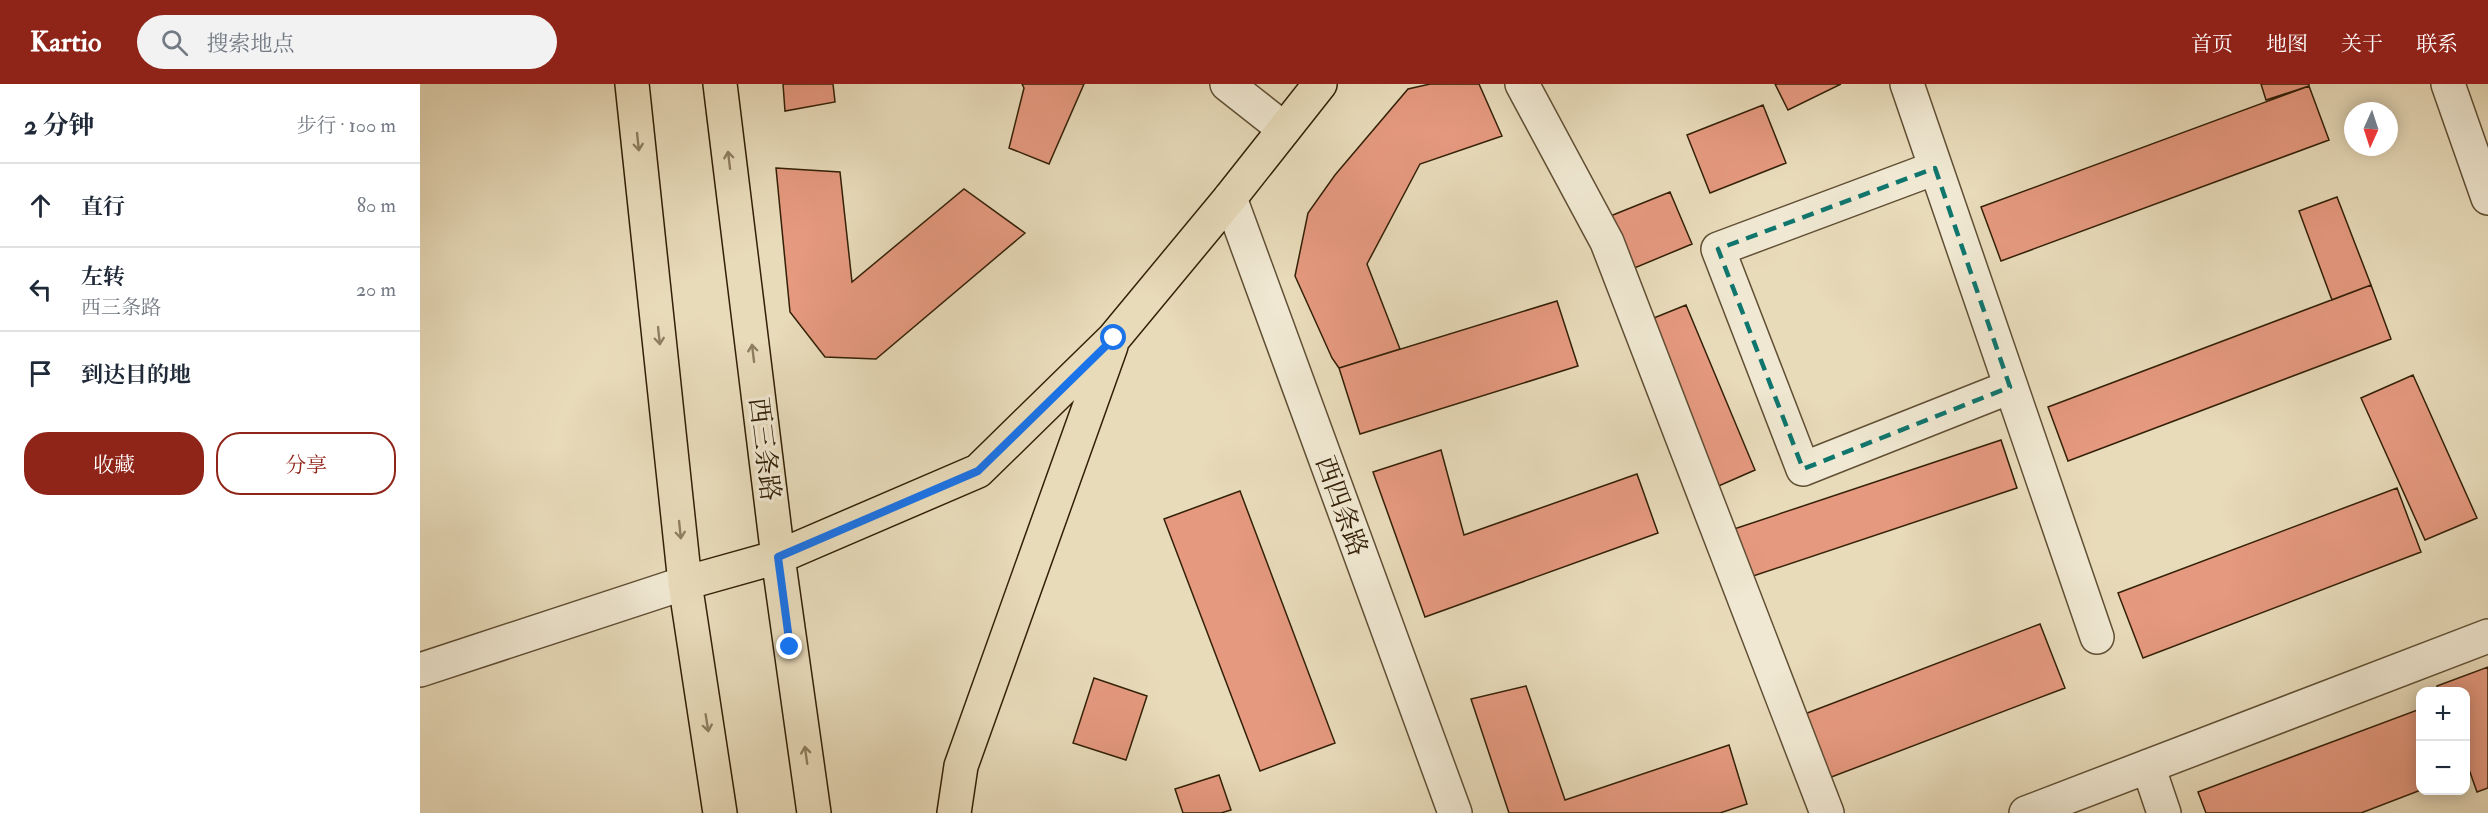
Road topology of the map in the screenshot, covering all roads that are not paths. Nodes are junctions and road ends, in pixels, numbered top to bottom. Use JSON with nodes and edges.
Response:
{"nodes":[{"id":1,"x":632,"y":84,"type":"edge"},
{"id":2,"x":720,"y":84,"type":"edge"},
{"id":3,"x":1227,"y":84,"type":"edge"},
{"id":4,"x":1320,"y":84,"type":"edge"},
{"id":5,"x":1522,"y":84,"type":"edge"},
{"id":6,"x":1906,"y":84,"type":"edge"},
{"id":7,"x":2448,"y":84,"type":"edge"},
{"id":8,"x":1284,"y":129,"type":"junction"},
{"id":9,"x":1935,"y":168,"type":"junction"},
{"id":10,"x":1230,"y":198,"type":"junction"},
{"id":11,"x":2488,"y":198,"type":"edge"},
{"id":12,"x":1114,"y":338,"type":"junction"},
{"id":13,"x":2010,"y":387,"type":"junction"},
{"id":14,"x":778,"y":557,"type":"junction"},
{"id":15,"x":686,"y":583,"type":"junction"},
{"id":16,"x":2488,"y":636,"type":"edge"},
{"id":17,"x":2097,"y":637,"type":"dead end"},
{"id":18,"x":420,"y":670,"type":"edge"},
{"id":19,"x":2148,"y":766,"type":"junction"},
{"id":20,"x":720,"y":813,"type":"edge"},
{"id":21,"x":814,"y":813,"type":"edge"},
{"id":22,"x":954,"y":813,"type":"edge"},
{"id":23,"x":1455,"y":813,"type":"edge"},
{"id":24,"x":1827,"y":813,"type":"edge"},
{"id":25,"x":2026,"y":813,"type":"edge"},
{"id":26,"x":2164,"y":813,"type":"edge"}],
"edges":[{"from":1,"to":15,"type":"main road","one_way":true},
{"from":14,"to":2,"type":"main road","name":"西三条路","one_way":true},
{"from":3,"to":8,"type":"street"},
{"from":4,"to":8,"type":"main road"},
{"from":5,"to":24,"type":"street"},
{"from":6,"to":9,"type":"street"},
{"from":7,"to":11,"type":"street"},
{"from":8,"to":10,"type":"main road"},
{"from":9,"to":13,"type":"street"},
{"from":9,"to":13,"type":"street"},
{"from":10,"to":12,"type":"main road"},
{"from":10,"to":23,"type":"street","name":"西四条路"},
{"from":12,"to":14,"type":"main road"},
{"from":12,"to":22,"type":"main road"},
{"from":13,"to":17,"type":"street"},
{"from":14,"to":15,"type":"main road"},
{"from":21,"to":14,"type":"main road","name":"西三条路","one_way":true},
{"from":15,"to":18,"type":"street"},
{"from":15,"to":20,"type":"main road","one_way":true},
{"from":16,"to":19,"type":"street"},
{"from":19,"to":25,"type":"street"},
{"from":19,"to":26,"type":"street"}]}
